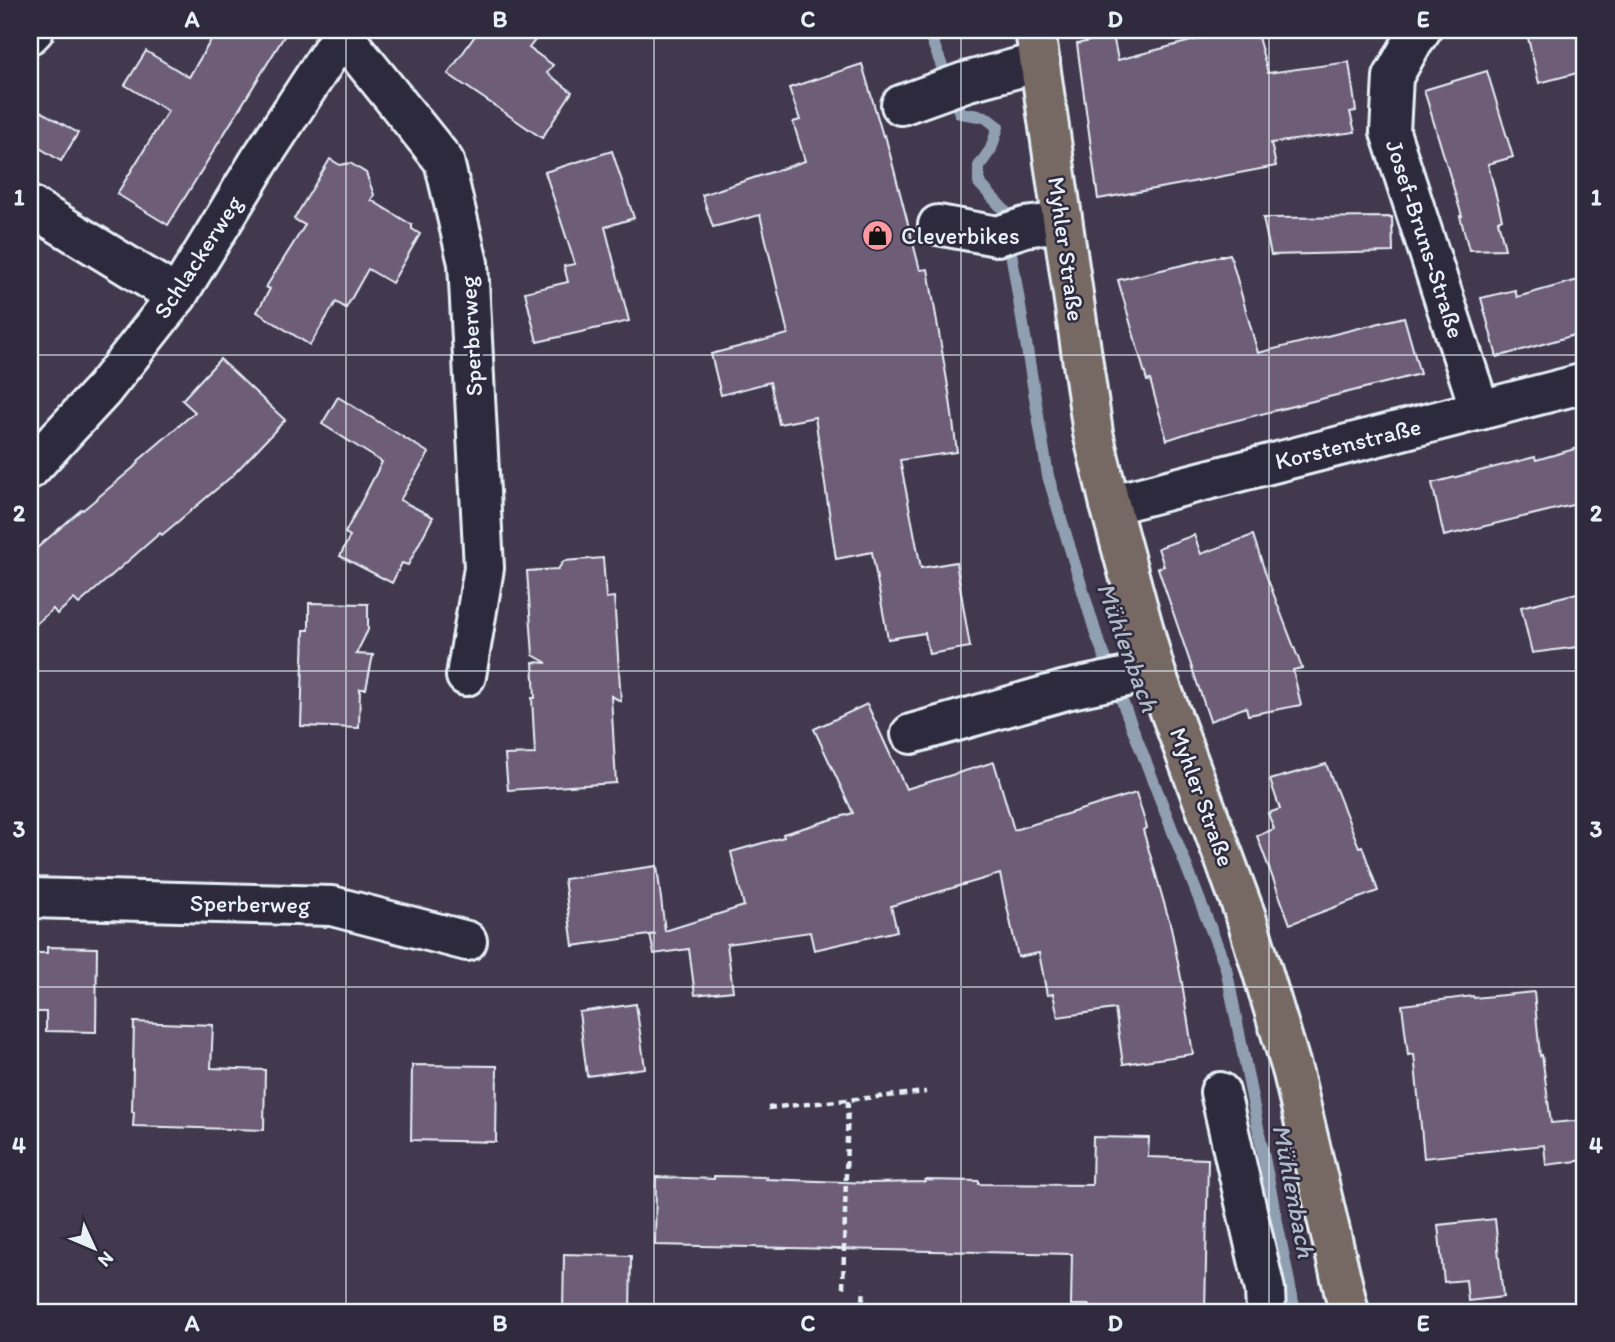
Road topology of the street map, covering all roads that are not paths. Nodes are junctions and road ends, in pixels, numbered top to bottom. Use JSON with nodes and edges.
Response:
{"nodes":[{"id":1,"x":34,"y":30,"type":"edge"},
{"id":2,"x":1422,"y":30,"type":"edge"},
{"id":3,"x":343,"y":32,"type":"edge"},
{"id":4,"x":30,"y":34,"type":"edge"},
{"id":5,"x":1037,"y":46,"type":"edge"},
{"id":6,"x":901,"y":105,"type":"dead end"},
{"id":7,"x":30,"y":206,"type":"edge"},
{"id":8,"x":939,"y":225,"type":"dead end"},
{"id":9,"x":1028,"y":228,"type":"junction"},
{"id":10,"x":177,"y":296,"type":"junction"},
{"id":11,"x":1585,"y":383,"type":"edge"},
{"id":12,"x":1480,"y":410,"type":"junction"},
{"id":13,"x":30,"y":469,"type":"edge"},
{"id":14,"x":1110,"y":505,"type":"junction"},
{"id":15,"x":466,"y":676,"type":"dead end"},
{"id":16,"x":1127,"y":677,"type":"junction"},
{"id":17,"x":911,"y":734,"type":"dead end"},
{"id":18,"x":30,"y":898,"type":"edge"},
{"id":19,"x":467,"y":941,"type":"dead end"},
{"id":20,"x":1220,"y":1092,"type":"dead end"},
{"id":21,"x":1266,"y":1312,"type":"edge"},
{"id":22,"x":1349,"y":1312,"type":"edge"}],
"edges":[{"from":1,"to":4,"type":"street"},
{"from":2,"to":12,"type":"street","name":"Josef-Bruns-Straße"},
{"from":3,"to":10,"type":"street","name":"Schlackerweg"},
{"from":3,"to":15,"type":"street","name":"Sperberweg"},
{"from":5,"to":6,"type":"street"},
{"from":5,"to":9,"type":"main road","name":"Myhler Straße"},
{"from":7,"to":10,"type":"street"},
{"from":8,"to":9,"type":"street"},
{"from":9,"to":14,"type":"main road","name":"Myhler Straße"},
{"from":10,"to":13,"type":"street","name":"Schlackerweg"},
{"from":11,"to":12,"type":"street","name":"Korstenstraße"},
{"from":12,"to":14,"type":"street","name":"Korstenstraße"},
{"from":14,"to":16,"type":"main road","name":"Myhler Straße"},
{"from":16,"to":17,"type":"street"},
{"from":16,"to":22,"type":"main road","name":"Myhler Straße"},
{"from":18,"to":19,"type":"street","name":"Sperberweg"},
{"from":20,"to":21,"type":"street"}]}
